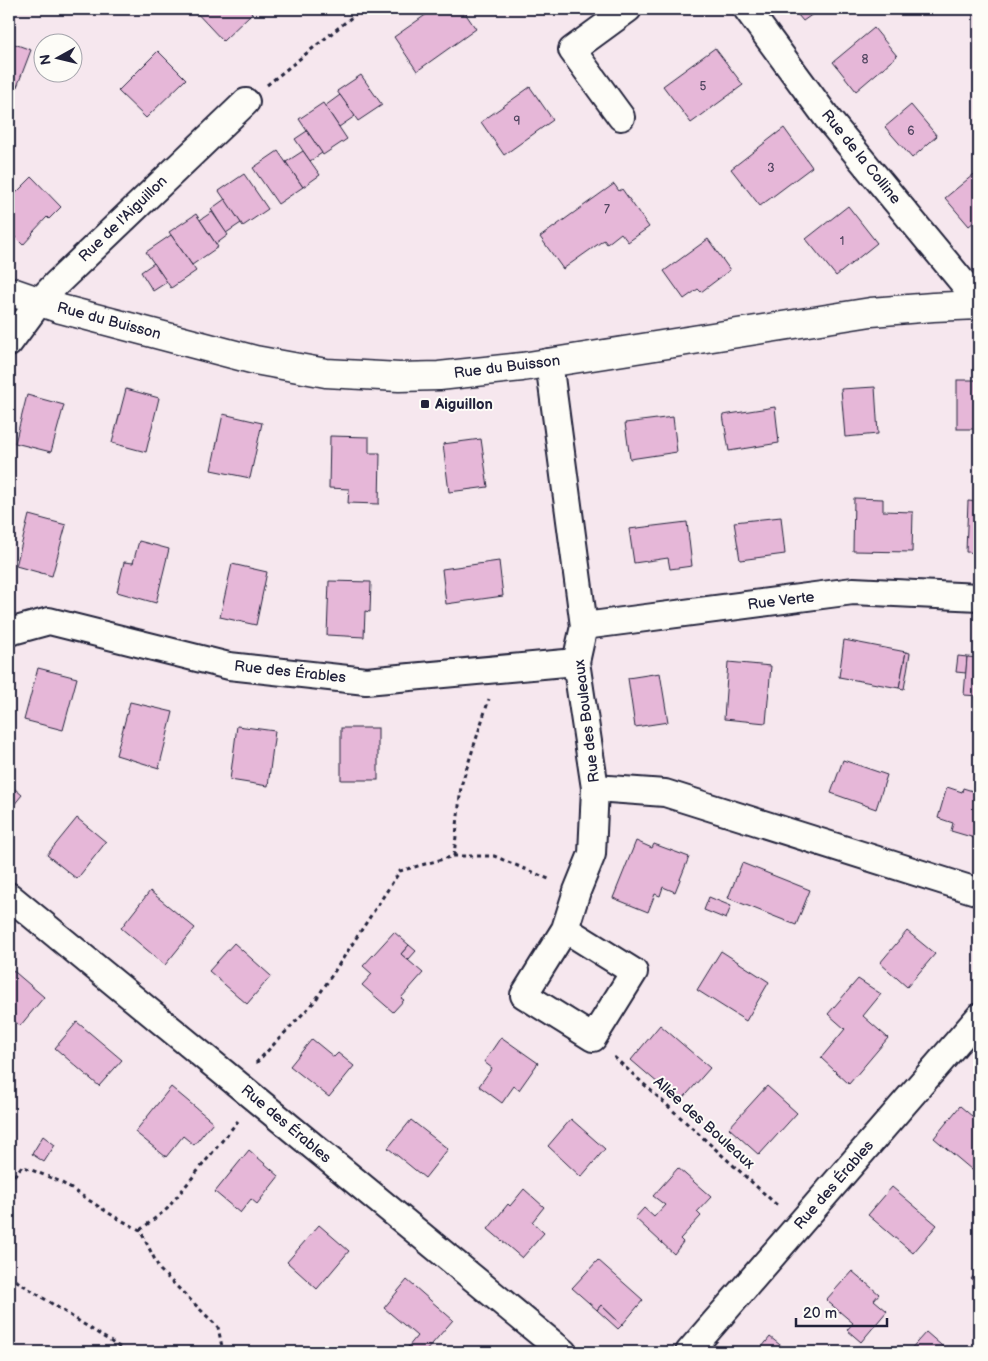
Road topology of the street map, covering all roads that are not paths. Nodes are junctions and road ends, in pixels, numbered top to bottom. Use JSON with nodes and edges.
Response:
{"nodes":[{"id":1,"x":628,"y":9,"type":"edge"},
{"id":2,"x":747,"y":9,"type":"edge"},
{"id":3,"x":246,"y":102,"type":"road end"},
{"id":4,"x":621,"y":117,"type":"dead end"},
{"id":5,"x":9,"y":290,"type":"edge"},
{"id":6,"x":40,"y":301,"type":"junction"},
{"id":7,"x":979,"y":303,"type":"edge"},
{"id":8,"x":9,"y":343,"type":"edge"},
{"id":9,"x":549,"y":362,"type":"junction"},
{"id":10,"x":979,"y":597,"type":"edge"},
{"id":11,"x":584,"y":626,"type":"junction"},
{"id":12,"x":9,"y":632,"type":"edge"},
{"id":13,"x":576,"y":662,"type":"junction"},
{"id":14,"x":595,"y":788,"type":"junction"},
{"id":15,"x":979,"y":892,"type":"edge"},
{"id":16,"x":9,"y":896,"type":"edge"},
{"id":17,"x":565,"y":929,"type":"junction"},
{"id":18,"x":979,"y":1018,"type":"edge"},
{"id":19,"x":563,"y":1352,"type":"edge"},
{"id":20,"x":689,"y":1352,"type":"edge"}],
"edges":[{"from":1,"to":4,"type":"street"},
{"from":2,"to":7,"type":"street","name":"Rue de la Colline"},
{"from":3,"to":6,"type":"street","name":"Rue de l'Aiguillon"},
{"from":5,"to":6,"type":"street","name":"Rue du Buisson"},
{"from":6,"to":8,"type":"street","name":"Rue de l'Aiguillon"},
{"from":6,"to":9,"type":"street","name":"Rue du Buisson"},
{"from":7,"to":9,"type":"street","name":"Rue du Buisson"},
{"from":9,"to":11,"type":"street","name":"Rue des Bouleaux"},
{"from":10,"to":11,"type":"street","name":"Rue Verte"},
{"from":11,"to":13,"type":"street","name":"Rue des Bouleaux"},
{"from":12,"to":13,"type":"street","name":"Rue des Érables"},
{"from":13,"to":14,"type":"street","name":"Rue des Bouleaux"},
{"from":14,"to":15,"type":"street"},
{"from":14,"to":17,"type":"street","name":"Rue des Bouleaux"},
{"from":16,"to":19,"type":"street","name":"Rue des Érables"},
{"from":17,"to":17,"type":"street","name":"Rue des Bouleaux"},
{"from":18,"to":20,"type":"street","name":"Rue des Érables"}]}
